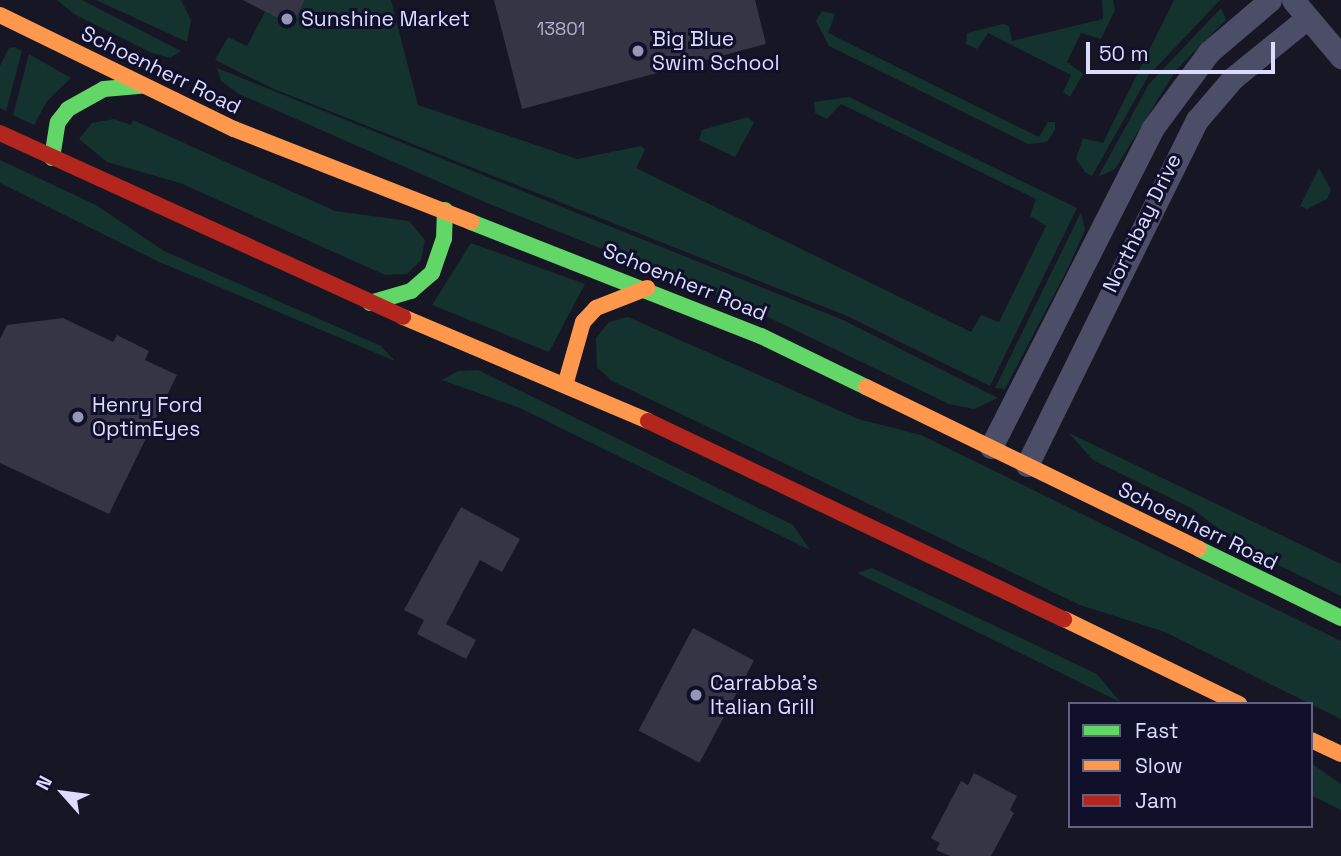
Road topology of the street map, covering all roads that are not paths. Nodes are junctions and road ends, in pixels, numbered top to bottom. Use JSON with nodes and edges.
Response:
{"nodes":[{"id":1,"x":1270,"y":0,"type":"edge"},
{"id":2,"x":1300,"y":9,"type":"edge"},
{"id":3,"x":0,"y":15,"type":"edge"},
{"id":4,"x":1341,"y":57,"type":"edge"},
{"id":5,"x":141,"y":86,"type":"junction"},
{"id":6,"x":0,"y":133,"type":"edge"},
{"id":7,"x":52,"y":158,"type":"junction"},
{"id":8,"x":446,"y":210,"type":"junction"},
{"id":9,"x":647,"y":288,"type":"junction"},
{"id":10,"x":370,"y":303,"type":"junction"},
{"id":11,"x":566,"y":382,"type":"junction"},
{"id":12,"x":991,"y":447,"type":"junction"},
{"id":13,"x":1027,"y":465,"type":"junction"},
{"id":14,"x":1341,"y":618,"type":"edge"},
{"id":15,"x":1235,"y":702,"type":"edge"},
{"id":16,"x":1313,"y":741,"type":"edge"},
{"id":17,"x":1341,"y":754,"type":"edge"}],
"edges":[{"from":1,"to":12,"type":"street","name":"Northbay Drive"},
{"from":2,"to":4,"type":"street"},
{"from":2,"to":13,"type":"street","name":"Northbay Drive"},
{"from":3,"to":5,"type":"main road","name":"Schoenherr Road"},
{"from":5,"to":7,"type":"main road"},
{"from":5,"to":8,"type":"main road","name":"Schoenherr Road"},
{"from":6,"to":7,"type":"main road"},
{"from":7,"to":10,"type":"main road"},
{"from":8,"to":9,"type":"main road","name":"Schoenherr Road"},
{"from":8,"to":10,"type":"main road"},
{"from":9,"to":11,"type":"main road"},
{"from":9,"to":12,"type":"main road","name":"Schoenherr Road"},
{"from":10,"to":11,"type":"main road"},
{"from":11,"to":15,"type":"main road"},
{"from":12,"to":13,"type":"main road","name":"Schoenherr Road"},
{"from":13,"to":14,"type":"main road","name":"Schoenherr Road"},
{"from":16,"to":17,"type":"main road"}]}
